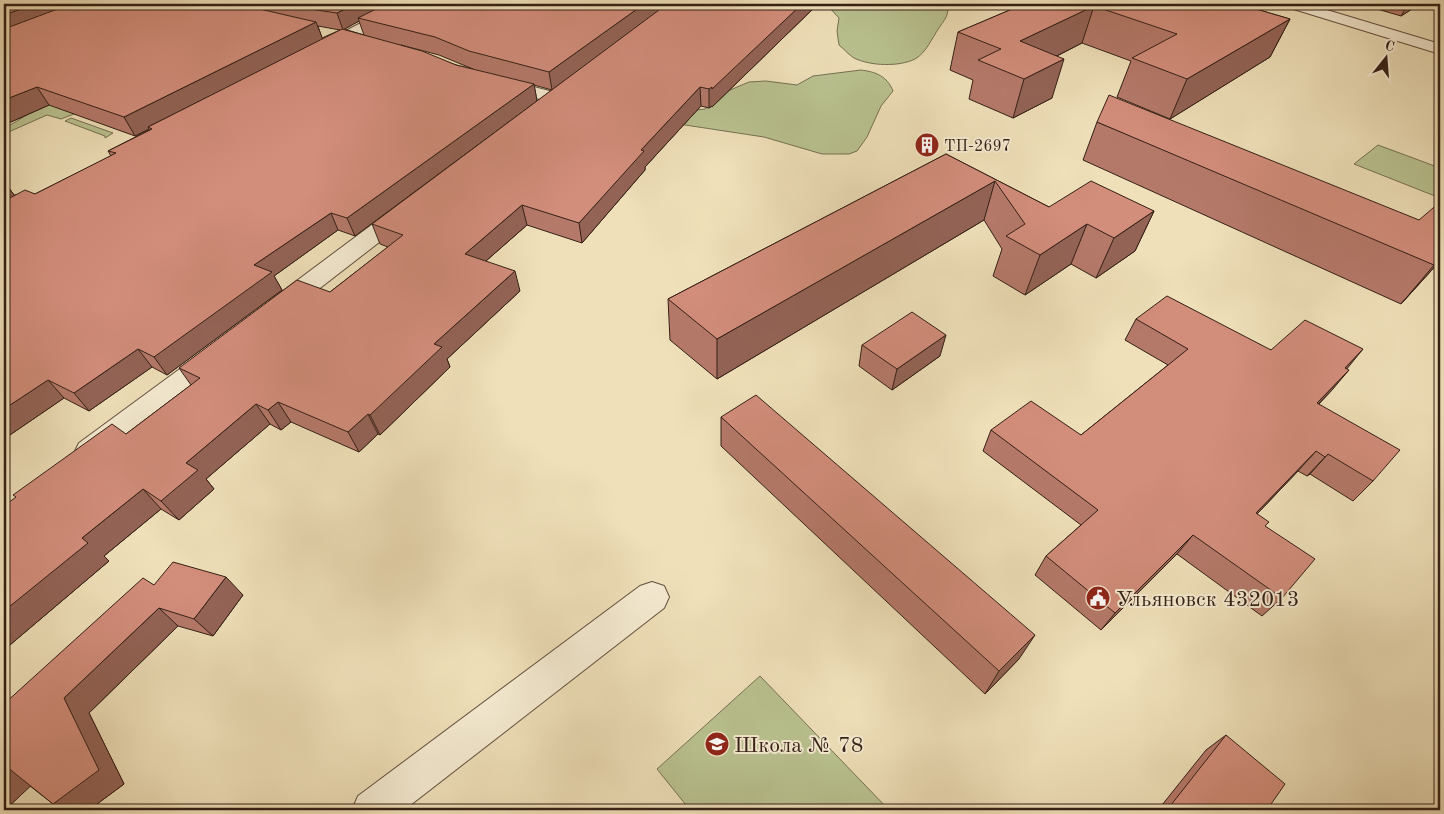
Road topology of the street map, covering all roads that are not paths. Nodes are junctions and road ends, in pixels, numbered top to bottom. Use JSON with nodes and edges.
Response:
{"nodes":[{"id":1,"x":408,"y":4,"type":"edge"},
{"id":2,"x":1292,"y":4,"type":"edge"},
{"id":3,"x":316,"y":33,"type":"edge"},
{"id":4,"x":346,"y":37,"type":"junction"},
{"id":5,"x":372,"y":44,"type":"edge"},
{"id":6,"x":1440,"y":49,"type":"edge"},
{"id":7,"x":303,"y":60,"type":"edge"},
{"id":8,"x":485,"y":79,"type":"edge"},
{"id":9,"x":532,"y":116,"type":"edge"},
{"id":10,"x":421,"y":199,"type":"edge"},
{"id":11,"x":264,"y":319,"type":"edge"},
{"id":12,"x":232,"y":342,"type":"edge"},
{"id":13,"x":75,"y":462,"type":"edge"},
{"id":14,"x":652,"y":596,"type":"dead end"},
{"id":15,"x":372,"y":810,"type":"edge"}],
"edges":[{"from":1,"to":4,"type":"street"},
{"from":2,"to":6,"type":"street"},
{"from":3,"to":4,"type":"street"},
{"from":4,"to":5,"type":"street"},
{"from":4,"to":7,"type":"street"},
{"from":8,"to":9,"type":"street"},
{"from":10,"to":11,"type":"street"},
{"from":12,"to":13,"type":"street"},
{"from":14,"to":15,"type":"street"}]}
